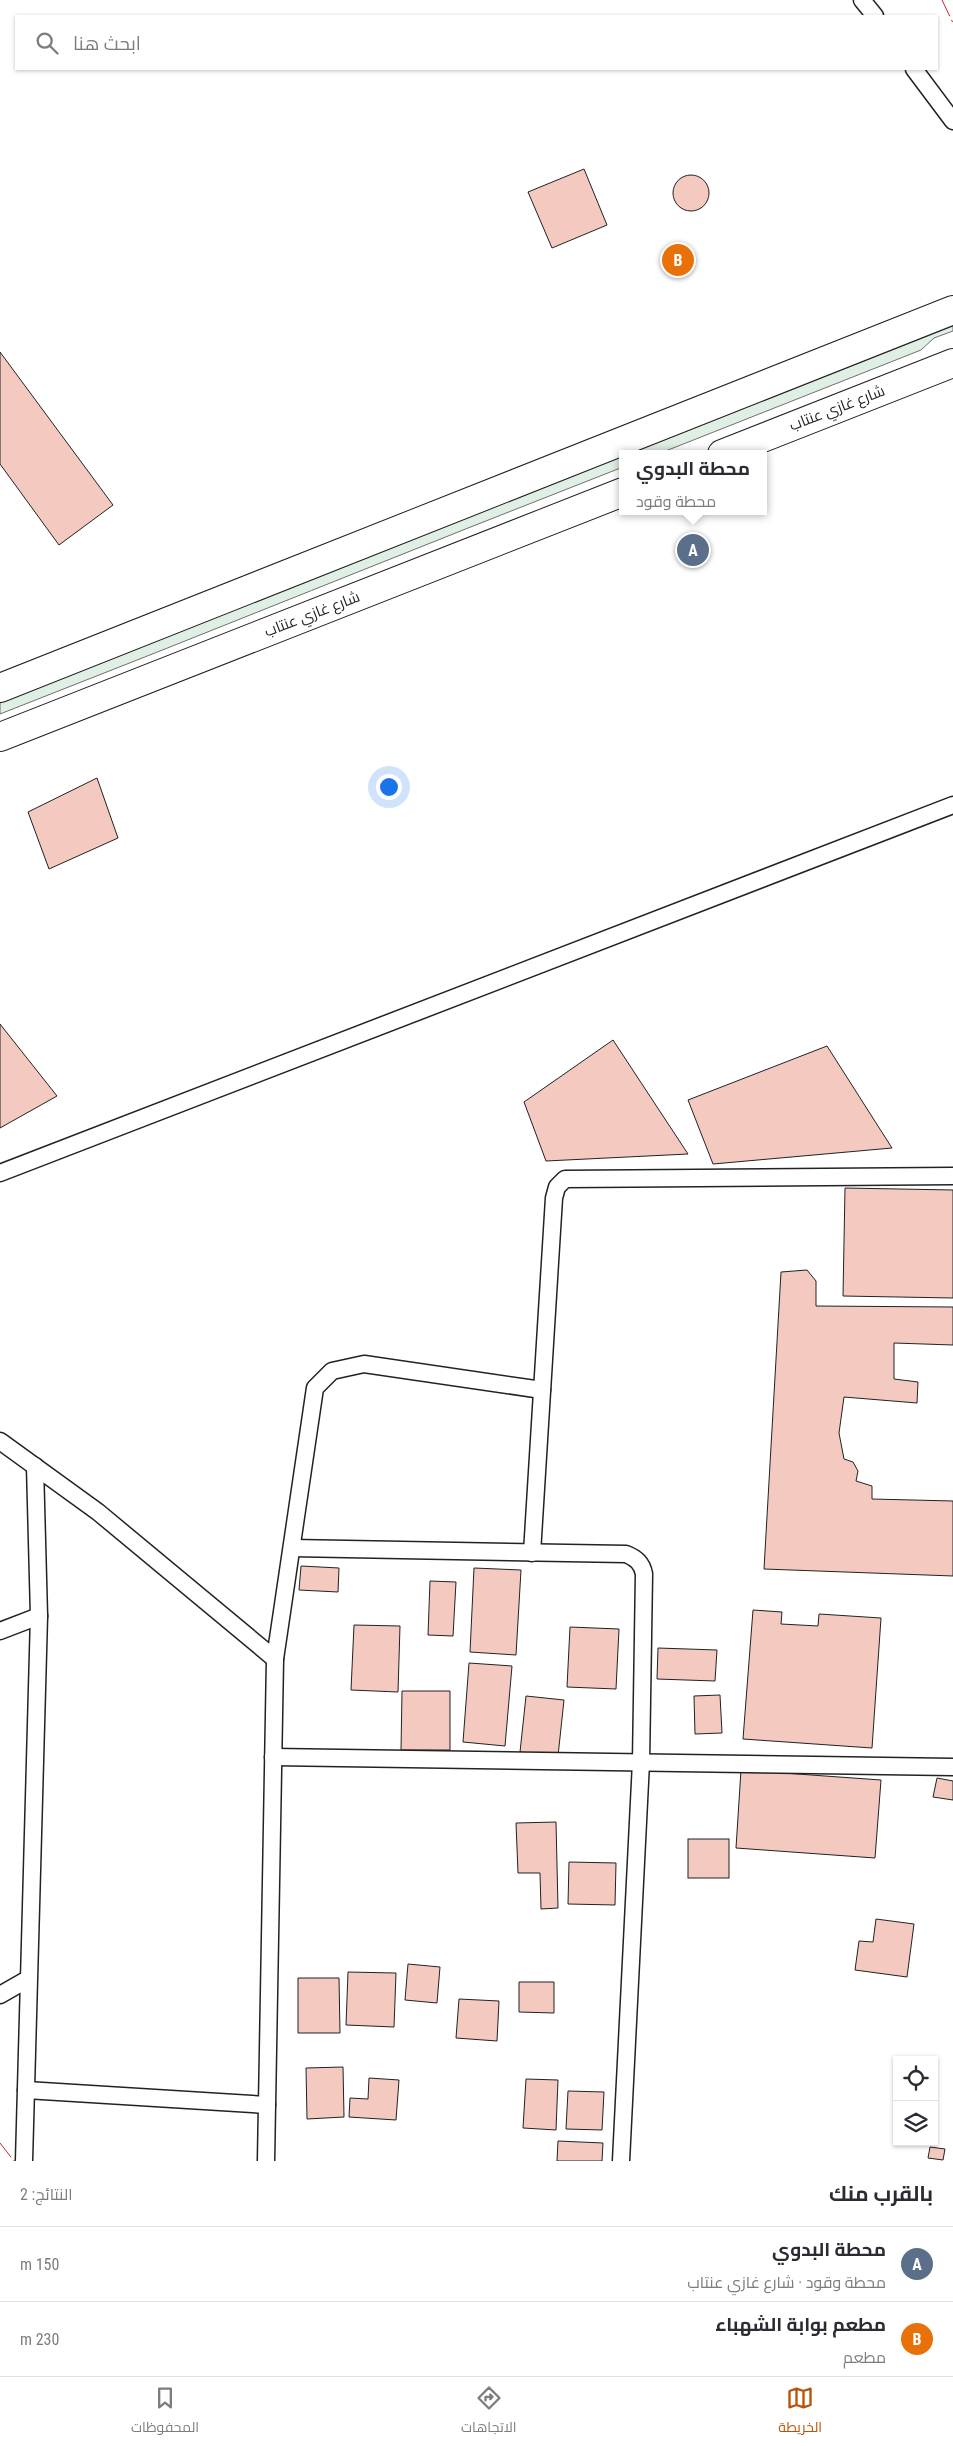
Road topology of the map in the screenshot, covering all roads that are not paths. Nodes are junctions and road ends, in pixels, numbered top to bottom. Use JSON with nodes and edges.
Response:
{"nodes":[{"id":1,"x":862,"y":0,"type":"edge"},
{"id":2,"x":873,"y":15,"type":"edge"},
{"id":3,"x":915,"y":70,"type":"edge"},
{"id":4,"x":953,"y":121,"type":"edge"},
{"id":5,"x":953,"y":310,"type":"edge"},
{"id":6,"x":953,"y":363,"type":"edge"},
{"id":7,"x":732,"y":450,"type":"edge"},
{"id":8,"x":619,"y":494,"type":"edge"},
{"id":9,"x":0,"y":688,"type":"edge"},
{"id":10,"x":0,"y":737,"type":"edge"},
{"id":11,"x":953,"y":805,"type":"edge"},
{"id":12,"x":0,"y":1173,"type":"edge"},
{"id":13,"x":953,"y":1176,"type":"edge"},
{"id":14,"x":542,"y":1390,"type":"junction"},
{"id":15,"x":0,"y":1441,"type":"edge"},
{"id":16,"x":35,"y":1466,"type":"junction"},
{"id":17,"x":292,"y":1548,"type":"junction"},
{"id":18,"x":532,"y":1553,"type":"junction"},
{"id":19,"x":39,"y":1616,"type":"junction"},
{"id":20,"x":0,"y":1631,"type":"edge"},
{"id":21,"x":275,"y":1659,"type":"junction"},
{"id":22,"x":274,"y":1757,"type":"junction"},
{"id":23,"x":641,"y":1762,"type":"junction"},
{"id":24,"x":953,"y":1767,"type":"edge"},
{"id":25,"x":28,"y":1978,"type":"junction"},
{"id":26,"x":0,"y":1995,"type":"edge"},
{"id":27,"x":26,"y":2090,"type":"junction"},
{"id":28,"x":267,"y":2105,"type":"junction"},
{"id":29,"x":24,"y":2161,"type":"edge"},
{"id":30,"x":266,"y":2161,"type":"edge"},
{"id":31,"x":621,"y":2161,"type":"edge"}],
"edges":[{"from":1,"to":2,"type":"street"},
{"from":3,"to":4,"type":"street"},
{"from":5,"to":9,"type":"highway"},
{"from":6,"to":7,"type":"highway","name":"شارع غازي عنتاب"},
{"from":8,"to":10,"type":"highway","name":"شارع غازي عنتاب"},
{"from":11,"to":12,"type":"street"},
{"from":13,"to":14,"type":"street"},
{"from":14,"to":17,"type":"street"},
{"from":14,"to":18,"type":"street"},
{"from":15,"to":16,"type":"street"},
{"from":16,"to":19,"type":"street"},
{"from":16,"to":21,"type":"street"},
{"from":17,"to":18,"type":"street"},
{"from":17,"to":21,"type":"street"},
{"from":18,"to":23,"type":"street"},
{"from":19,"to":20,"type":"street"},
{"from":19,"to":25,"type":"street"},
{"from":21,"to":22,"type":"street"},
{"from":22,"to":23,"type":"street"},
{"from":22,"to":28,"type":"street"},
{"from":23,"to":24,"type":"street"},
{"from":23,"to":31,"type":"street"},
{"from":25,"to":26,"type":"street"},
{"from":25,"to":27,"type":"street"},
{"from":27,"to":28,"type":"street"},
{"from":27,"to":29,"type":"street"},
{"from":28,"to":30,"type":"street"}]}
